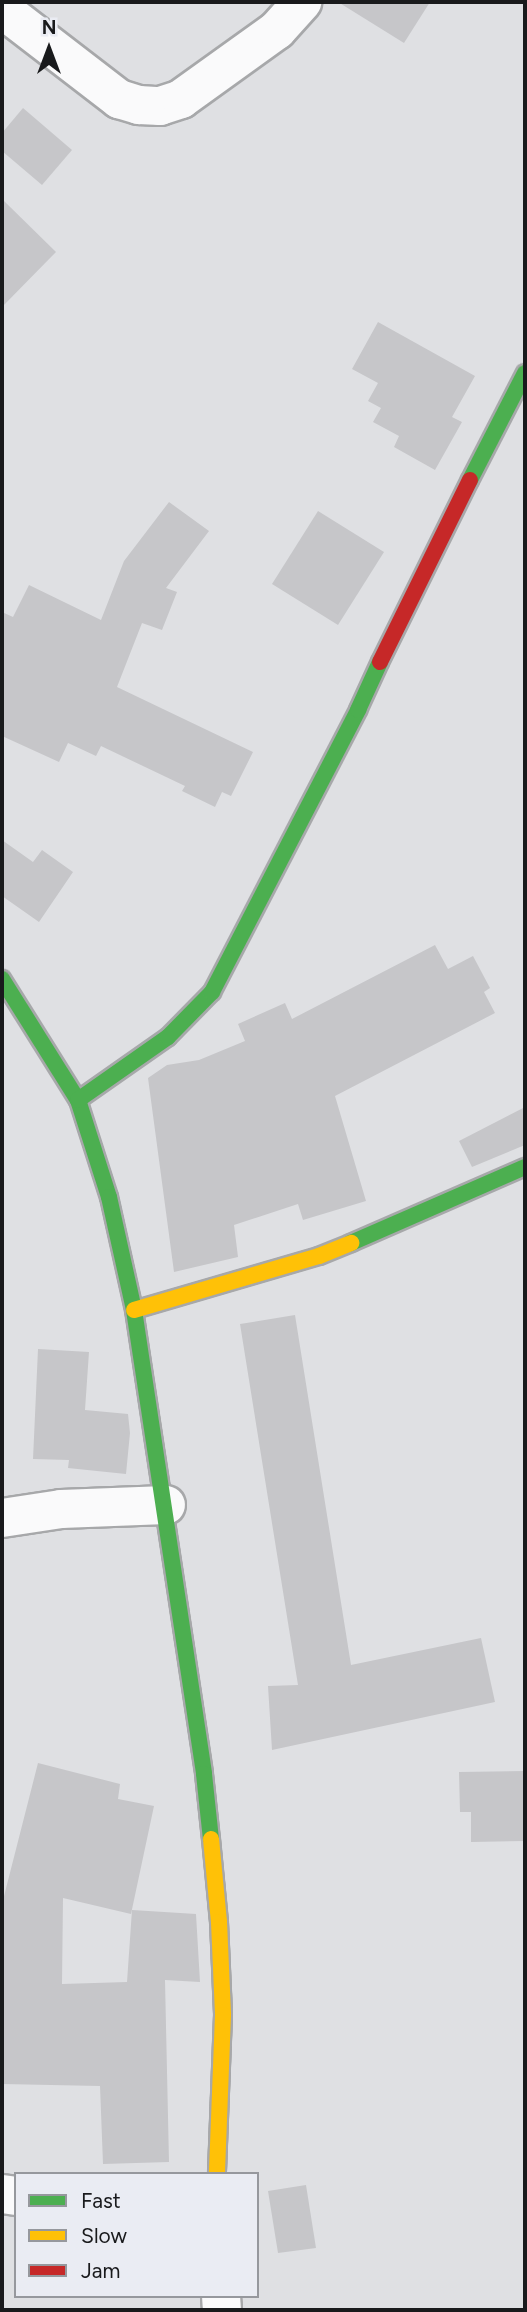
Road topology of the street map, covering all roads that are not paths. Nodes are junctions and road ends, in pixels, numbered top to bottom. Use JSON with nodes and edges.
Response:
{"nodes":[{"id":1,"x":302,"y":2,"type":"edge"},
{"id":2,"x":2,"y":9,"type":"edge"},
{"id":3,"x":525,"y":373,"type":"edge"},
{"id":4,"x":2,"y":979,"type":"edge"},
{"id":5,"x":79,"y":1100,"type":"junction"},
{"id":6,"x":525,"y":1167,"type":"edge"},
{"id":7,"x":134,"y":1310,"type":"junction"},
{"id":8,"x":166,"y":1505,"type":"junction"},
{"id":9,"x":2,"y":1518,"type":"edge"},
{"id":10,"x":217,"y":2172,"type":"edge"}],
"edges":[{"from":1,"to":2,"type":"street"},
{"from":3,"to":5,"type":"street"},
{"from":4,"to":5,"type":"street"},
{"from":5,"to":7,"type":"street"},
{"from":6,"to":7,"type":"street"},
{"from":7,"to":8,"type":"street"},
{"from":8,"to":9,"type":"street"},
{"from":8,"to":10,"type":"street"}]}
